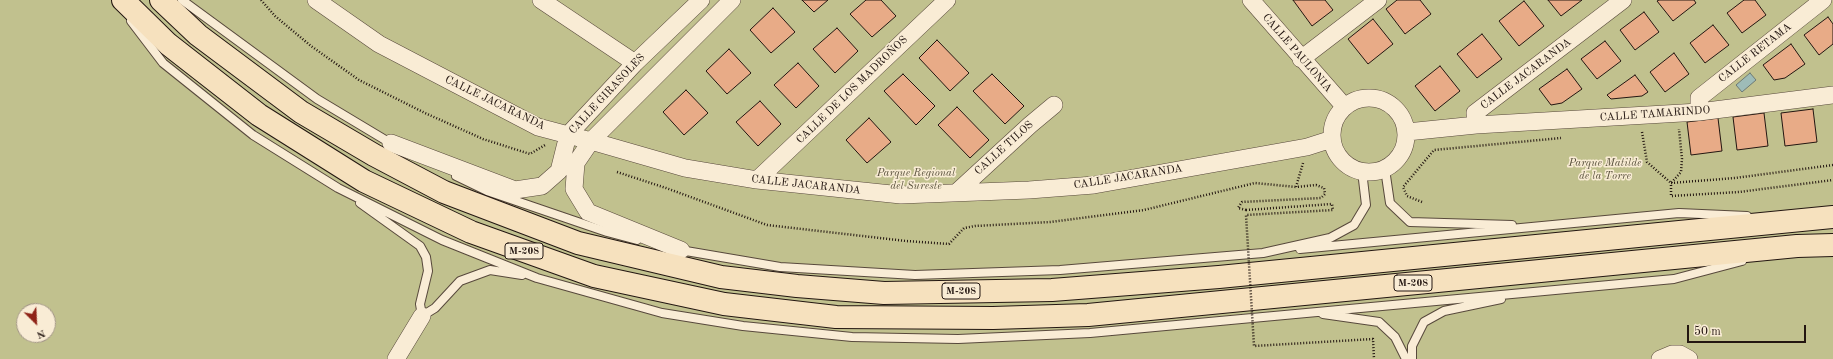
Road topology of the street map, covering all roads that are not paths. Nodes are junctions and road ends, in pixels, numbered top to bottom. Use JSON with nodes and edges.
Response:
{"nodes":[{"id":1,"x":115,"y":0,"type":"edge"},
{"id":2,"x":123,"y":0,"type":"edge"},
{"id":3,"x":161,"y":0,"type":"edge"},
{"id":4,"x":182,"y":0,"type":"edge"},
{"id":5,"x":316,"y":0,"type":"edge"},
{"id":6,"x":541,"y":0,"type":"edge"},
{"id":7,"x":700,"y":0,"type":"edge"},
{"id":8,"x":732,"y":0,"type":"edge"},
{"id":9,"x":946,"y":0,"type":"edge"},
{"id":10,"x":1251,"y":0,"type":"edge"},
{"id":11,"x":1378,"y":0,"type":"edge"},
{"id":12,"x":1623,"y":0,"type":"edge"},
{"id":13,"x":1823,"y":0,"type":"edge"},
{"id":14,"x":1301,"y":59,"type":"junction"},
{"id":15,"x":635,"y":63,"type":"junction"},
{"id":16,"x":1833,"y":95,"type":"edge"},
{"id":17,"x":1054,"y":105,"type":"dead end"},
{"id":18,"x":1344,"y":106,"type":"junction"},
{"id":19,"x":1699,"y":112,"type":"junction"},
{"id":20,"x":1476,"y":125,"type":"junction"},
{"id":21,"x":1407,"y":132,"type":"junction"},
{"id":22,"x":568,"y":135,"type":"junction"},
{"id":23,"x":1332,"y":139,"type":"junction"},
{"id":24,"x":591,"y":141,"type":"junction"},
{"id":25,"x":391,"y":143,"type":"junction"},
{"id":26,"x":1385,"y":169,"type":"junction"},
{"id":27,"x":1362,"y":171,"type":"junction"},
{"id":28,"x":757,"y":180,"type":"junction"},
{"id":29,"x":338,"y":188,"type":"junction"},
{"id":30,"x":956,"y":193,"type":"junction"},
{"id":31,"x":1833,"y":217,"type":"edge"},
{"id":32,"x":1806,"y":218,"type":"junction"},
{"id":33,"x":1547,"y":226,"type":"junction"},
{"id":34,"x":1833,"y":245,"type":"edge"},
{"id":35,"x":1797,"y":246,"type":"junction"},
{"id":36,"x":681,"y":250,"type":"junction"},
{"id":37,"x":1263,"y":253,"type":"junction"},
{"id":38,"x":538,"y":278,"type":"junction"},
{"id":39,"x":1542,"y":291,"type":"junction"},
{"id":40,"x":1311,"y":312,"type":"junction"},
{"id":41,"x":422,"y":316,"type":"junction"},
{"id":42,"x":398,"y":358,"type":"edge"},
{"id":43,"x":1406,"y":359,"type":"edge"},
{"id":44,"x":1412,"y":359,"type":"edge"},
{"id":45,"x":1660,"y":359,"type":"edge"},
{"id":46,"x":1689,"y":359,"type":"edge"}],
"edges":[{"from":1,"to":29,"type":"lane"},
{"from":2,"to":35,"type":"main road","number":"M-208"},
{"from":3,"to":32,"type":"main road","number":"M-208"},
{"from":4,"to":25,"type":"lane"},
{"from":5,"to":22,"type":"street","name":"CALLE JACARANDA"},
{"from":6,"to":15,"type":"street"},
{"from":7,"to":15,"type":"street","name":"CALLE GIRASOLES"},
{"from":8,"to":24,"type":"street","name":"CALLE GIRASOLES"},
{"from":9,"to":28,"type":"street","name":"CALLE DE LOS MADROÑOS"},
{"from":10,"to":14,"type":"street","name":"CALLE PAULONIA"},
{"from":11,"to":14,"type":"street"},
{"from":12,"to":20,"type":"street","name":"CALLE JACARANDA"},
{"from":13,"to":19,"type":"street","name":"CALLE RETAMA"},
{"from":14,"to":18,"type":"street","name":"CALLE PAULONIA"},
{"from":15,"to":22,"type":"street","name":"CALLE GIRASOLES"},
{"from":16,"to":19,"type":"street","name":"CALLE TAMARINDO"},
{"from":17,"to":30,"type":"street","name":"CALLE TILOS"},
{"from":18,"to":21,"type":"street"},
{"from":18,"to":23,"type":"street"},
{"from":19,"to":20,"type":"street","name":"CALLE TAMARINDO"},
{"from":20,"to":21,"type":"street","name":"CALLE JACARANDA"},
{"from":21,"to":26,"type":"street"},
{"from":22,"to":24,"type":"street","name":"CALLE JACARANDA"},
{"from":22,"to":25,"type":"street","name":"CALLE GIRASOLES"},
{"from":23,"to":27,"type":"street"},
{"from":23,"to":30,"type":"street","name":"CALLE JACARANDA"},
{"from":24,"to":28,"type":"street","name":"CALLE JACARANDA"},
{"from":24,"to":36,"type":"street","name":"CALLE GIRASOLES"},
{"from":25,"to":36,"type":"lane"},
{"from":26,"to":27,"type":"street"},
{"from":26,"to":33,"type":"lane"},
{"from":27,"to":37,"type":"lane"},
{"from":28,"to":30,"type":"street","name":"CALLE JACARANDA"},
{"from":29,"to":38,"type":"lane"},
{"from":29,"to":41,"type":"lane"},
{"from":31,"to":32,"type":"main road","number":"M-208"},
{"from":32,"to":33,"type":"lane"},
{"from":33,"to":37,"type":"lane"},
{"from":34,"to":35,"type":"main road","number":"M-208"},
{"from":35,"to":39,"type":"lane"},
{"from":36,"to":37,"type":"lane"},
{"from":38,"to":40,"type":"lane"},
{"from":38,"to":41,"type":"lane"},
{"from":39,"to":40,"type":"lane"},
{"from":39,"to":44,"type":"lane"},
{"from":40,"to":43,"type":"lane"},
{"from":41,"to":42,"type":"street"},
{"from":45,"to":46,"type":"street"}]}
